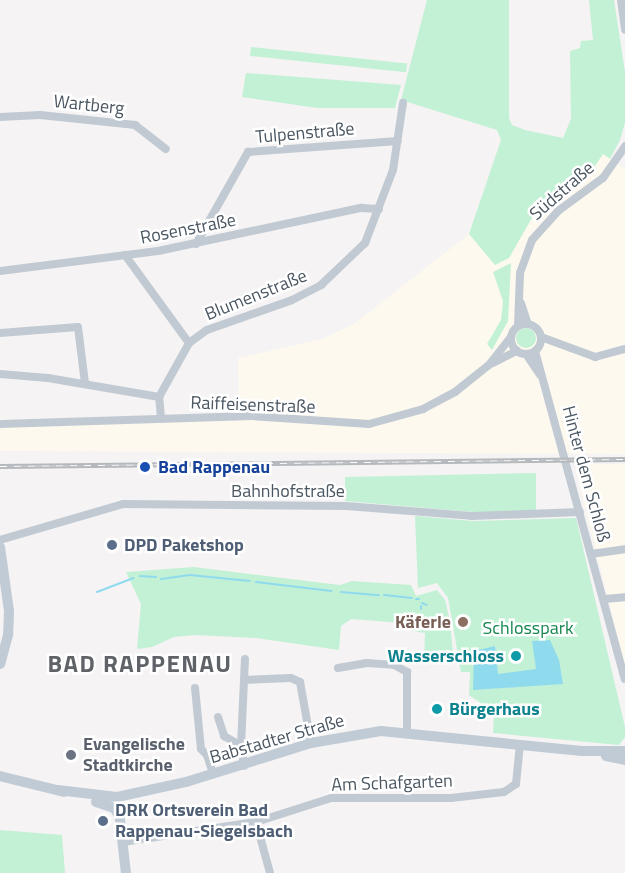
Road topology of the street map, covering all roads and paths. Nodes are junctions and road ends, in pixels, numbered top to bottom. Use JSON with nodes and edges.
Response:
{"nodes":[{"id":1,"x":621,"y":0,"type":"edge"},
{"id":2,"x":625,"y":30,"type":"edge"},
{"id":3,"x":403,"y":103,"type":"dead end"},
{"id":4,"x":0,"y":117,"type":"edge"},
{"id":5,"x":398,"y":141,"type":"junction"},
{"id":6,"x":625,"y":146,"type":"edge"},
{"id":7,"x":166,"y":149,"type":"dead end"},
{"id":8,"x":379,"y":209,"type":"junction"},
{"id":9,"x":196,"y":244,"type":"junction"},
{"id":10,"x":124,"y":255,"type":"junction"},
{"id":11,"x":0,"y":271,"type":"edge"},
{"id":12,"x":518,"y":296,"type":"junction"},
{"id":13,"x":528,"y":324,"type":"junction"},
{"id":14,"x":518,"y":326,"type":"junction"},
{"id":15,"x":0,"y":333,"type":"edge"},
{"id":16,"x":511,"y":337,"type":"junction"},
{"id":17,"x":541,"y":337,"type":"junction"},
{"id":18,"x":189,"y":343,"type":"junction"},
{"id":19,"x":625,"y":349,"type":"edge"},
{"id":20,"x":517,"y":351,"type":"junction"},
{"id":21,"x":535,"y":351,"type":"junction"},
{"id":22,"x":526,"y":354,"type":"junction"},
{"id":23,"x":489,"y":365,"type":"junction"},
{"id":24,"x":0,"y":374,"type":"edge"},
{"id":25,"x":545,"y":381,"type":"junction"},
{"id":26,"x":85,"y":383,"type":"junction"},
{"id":27,"x":159,"y":397,"type":"junction"},
{"id":28,"x":161,"y":418,"type":"junction"},
{"id":29,"x":0,"y":424,"type":"edge"},
{"id":30,"x":580,"y":512,"type":"junction"},
{"id":31,"x":0,"y":540,"type":"edge"},
{"id":32,"x":0,"y":547,"type":"edge"},
{"id":33,"x":625,"y":549,"type":"edge"},
{"id":34,"x":591,"y":554,"type":"junction"},
{"id":35,"x":4,"y":593,"type":"edge"},
{"id":36,"x":625,"y":597,"type":"edge"},
{"id":37,"x":604,"y":599,"type":"junction"},
{"id":38,"x":245,"y":659,"type":"dead end"},
{"id":39,"x":0,"y":664,"type":"edge"},
{"id":40,"x":338,"y":668,"type":"dead end"},
{"id":41,"x":625,"y":679,"type":"edge"},
{"id":42,"x":244,"y":680,"type":"junction"},
{"id":43,"x":195,"y":688,"type":"dead end"},
{"id":44,"x":218,"y":717,"type":"dead end"},
{"id":45,"x":407,"y":732,"type":"junction"},
{"id":46,"x":311,"y":743,"type":"junction"},
{"id":47,"x":520,"y":744,"type":"junction"},
{"id":48,"x":241,"y":746,"type":"junction"},
{"id":49,"x":591,"y":751,"type":"junction"},
{"id":50,"x":625,"y":751,"type":"edge"},
{"id":51,"x":625,"y":760,"type":"edge"},
{"id":52,"x":244,"y":765,"type":"junction"},
{"id":53,"x":0,"y":768,"type":"edge"},
{"id":54,"x":213,"y":774,"type":"junction"},
{"id":55,"x":0,"y":776,"type":"edge"},
{"id":56,"x":20,"y":777,"type":"junction"},
{"id":57,"x":47,"y":784,"type":"junction"},
{"id":58,"x":58,"y":790,"type":"junction"},
{"id":59,"x":117,"y":797,"type":"junction"},
{"id":60,"x":120,"y":817,"type":"junction"},
{"id":61,"x":256,"y":822,"type":"junction"},
{"id":62,"x":123,"y":842,"type":"junction"},
{"id":63,"x":126,"y":873,"type":"edge"},
{"id":64,"x":270,"y":873,"type":"edge"}],
"edges":[{"from":1,"to":2,"type":"street"},
{"from":3,"to":5,"type":"street","name":"Blumenstraße"},
{"from":4,"to":7,"type":"street","name":"Wartberg"},
{"from":5,"to":8,"type":"street","name":"Blumenstraße"},
{"from":5,"to":9,"type":"street","name":"Tulpenstraße"},
{"from":6,"to":12,"type":"street","name":"Südstraße"},
{"from":8,"to":9,"type":"street","name":"Rosenstraße"},
{"from":8,"to":18,"type":"street","name":"Blumenstraße"},
{"from":9,"to":10,"type":"street","name":"Rosenstraße"},
{"from":10,"to":11,"type":"street","name":"Rosenstraße"},
{"from":10,"to":18,"type":"street"},
{"from":12,"to":13,"type":"street","name":"Südstraße"},
{"from":12,"to":14,"type":"street","name":"Südstraße"},
{"from":13,"to":14,"type":"street"},
{"from":13,"to":17,"type":"street"},
{"from":14,"to":16,"type":"street","name":"Raiffeisenstraße"},
{"from":15,"to":26,"type":"street"},
{"from":16,"to":20,"type":"street"},
{"from":16,"to":23,"type":"street","name":"Raiffeisenstraße"},
{"from":17,"to":19,"type":"street"},
{"from":17,"to":21,"type":"street"},
{"from":18,"to":27,"type":"street","name":"Blumenstraße"},
{"from":20,"to":22,"type":"street"},
{"from":20,"to":23,"type":"street","name":"Raiffeisenstraße"},
{"from":21,"to":22,"type":"street"},
{"from":21,"to":25,"type":"street","name":"Hinter dem Schloß"},
{"from":22,"to":25,"type":"street","name":"Hinter dem Schloß"},
{"from":23,"to":28,"type":"street","name":"Raiffeisenstraße"},
{"from":24,"to":26,"type":"street"},
{"from":25,"to":30,"type":"street","name":"Hinter dem Schloß"},
{"from":26,"to":27,"type":"street"},
{"from":27,"to":28,"type":"street"},
{"from":28,"to":29,"type":"street","name":"Raiffeisenstraße"},
{"from":30,"to":31,"type":"street","name":"Bahnhofstraße"},
{"from":30,"to":34,"type":"street","name":"Hinter dem Schloß"},
{"from":32,"to":35,"type":"street"},
{"from":33,"to":34,"type":"street"},
{"from":34,"to":37,"type":"street","name":"Hinter dem Schloß"},
{"from":35,"to":39,"type":"street"},
{"from":36,"to":37,"type":"street"},
{"from":37,"to":41,"type":"street","name":"Hinter dem Schloß"},
{"from":38,"to":42,"type":"street"},
{"from":40,"to":45,"type":"street"},
{"from":42,"to":46,"type":"street"},
{"from":42,"to":48,"type":"street"},
{"from":43,"to":54,"type":"street"},
{"from":44,"to":48,"type":"street"},
{"from":45,"to":46,"type":"street","name":"Babstadter Straße"},
{"from":45,"to":47,"type":"street","name":"Babstadter Straße"},
{"from":46,"to":52,"type":"street","name":"Babstadter Straße"},
{"from":47,"to":49,"type":"street","name":"Babstadter Straße"},
{"from":47,"to":61,"type":"street","name":"Am Schafgarten"},
{"from":48,"to":52,"type":"street"},
{"from":49,"to":50,"type":"street","name":"Babstadter Straße"},
{"from":49,"to":51,"type":"street","name":"Babstadter Straße"},
{"from":52,"to":54,"type":"street","name":"Babstadter Straße"},
{"from":53,"to":56,"type":"street"},
{"from":54,"to":59,"type":"street","name":"Babstadter Straße"},
{"from":55,"to":56,"type":"street"},
{"from":56,"to":57,"type":"street"},
{"from":57,"to":58,"type":"street"},
{"from":57,"to":59,"type":"street"},
{"from":58,"to":59,"type":"street"},
{"from":58,"to":60,"type":"street"},
{"from":59,"to":60,"type":"street"},
{"from":60,"to":62,"type":"street"},
{"from":61,"to":62,"type":"street","name":"Am Schafgarten"},
{"from":61,"to":64,"type":"street"},
{"from":62,"to":63,"type":"street"}]}
